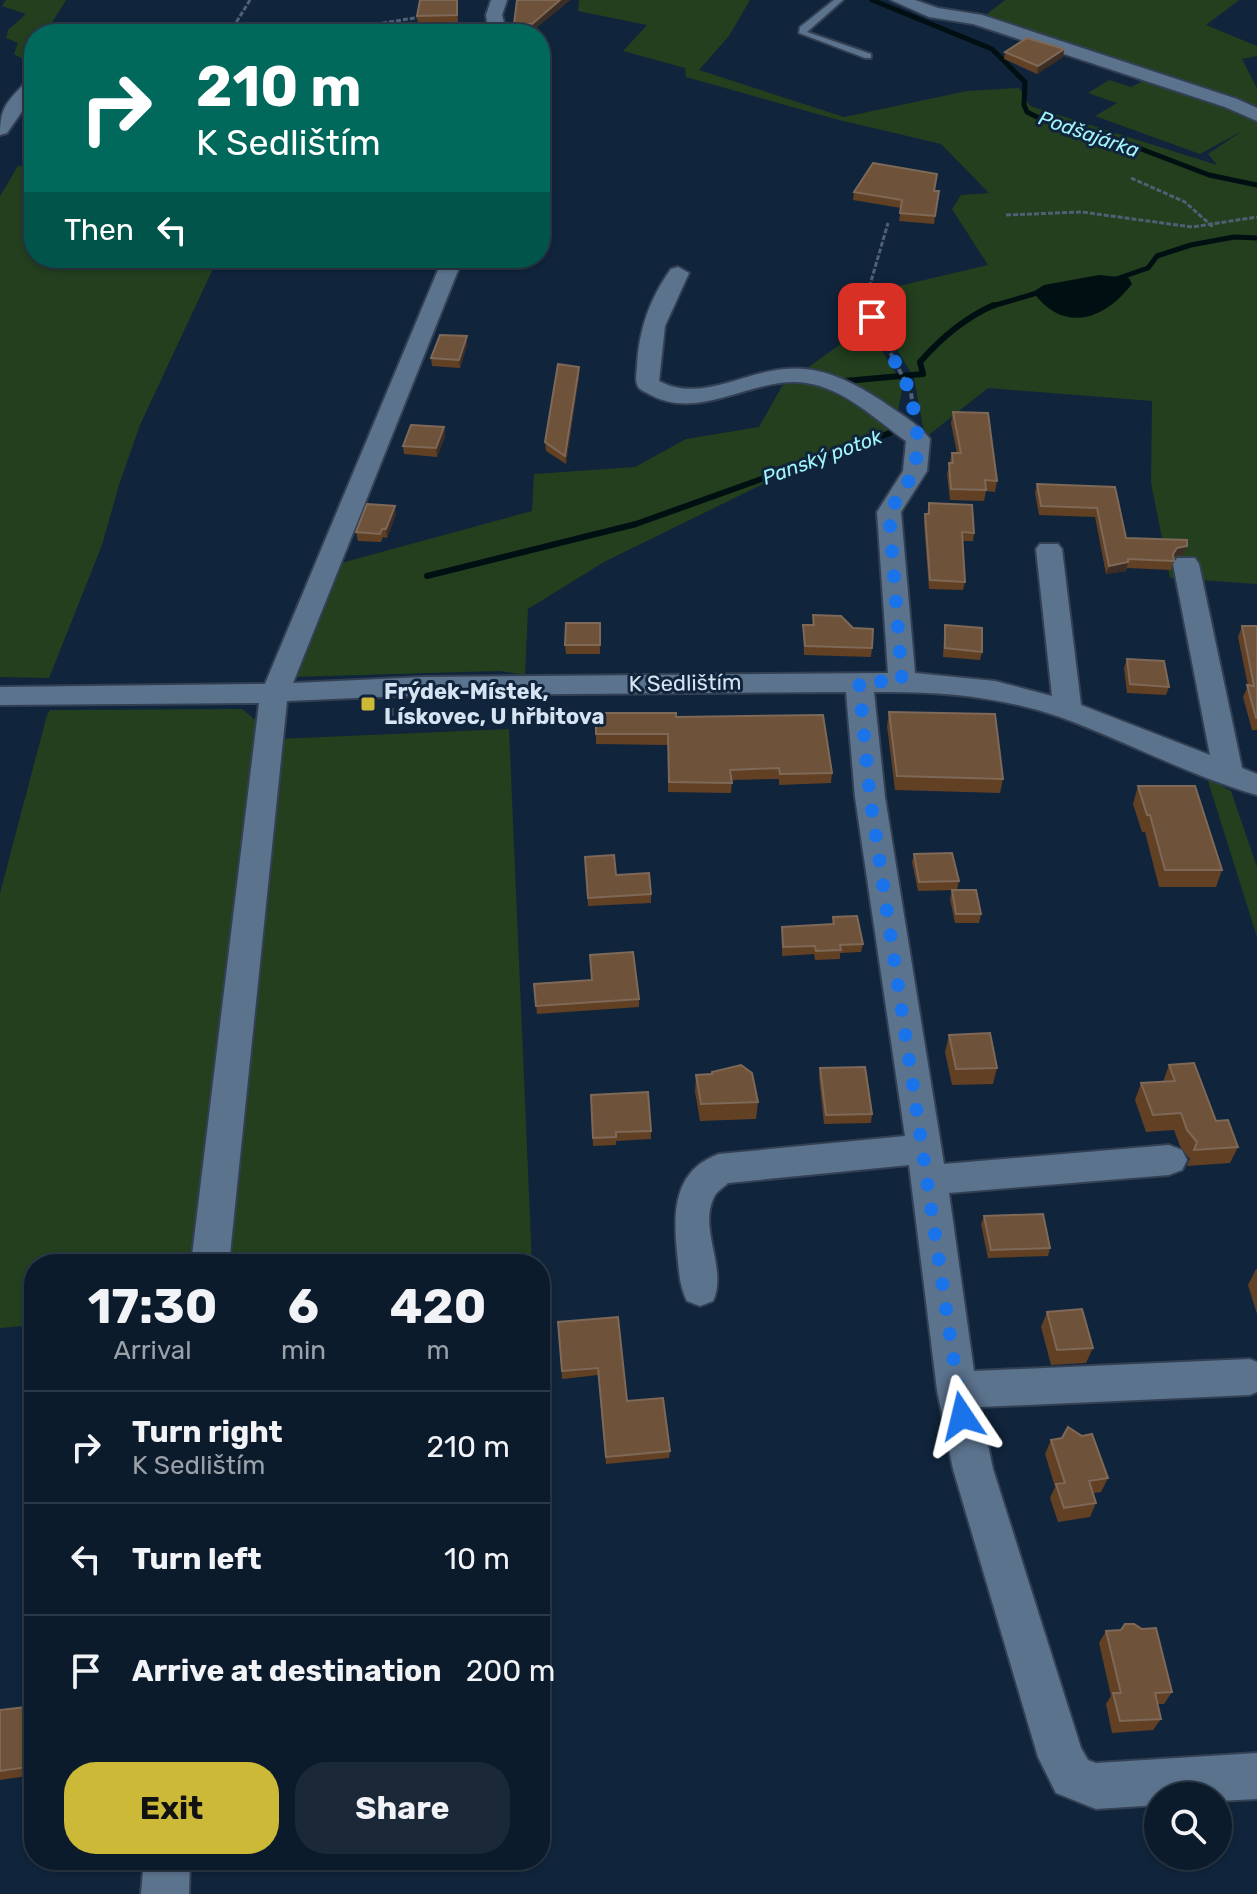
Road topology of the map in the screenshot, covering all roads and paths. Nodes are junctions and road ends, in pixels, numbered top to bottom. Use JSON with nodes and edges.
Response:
{"nodes":[{"id":1,"x":250,"y":0,"type":"edge"},
{"id":2,"x":499,"y":0,"type":"edge"},
{"id":3,"x":839,"y":0,"type":"edge"},
{"id":4,"x":899,"y":0,"type":"edge"},
{"id":5,"x":428,"y":16,"type":"edge"},
{"id":6,"x":235,"y":24,"type":"edge"},
{"id":7,"x":377,"y":24,"type":"edge"},
{"id":8,"x":496,"y":24,"type":"edge"},
{"id":9,"x":868,"y":56,"type":"dead end"},
{"id":10,"x":24,"y":94,"type":"edge"},
{"id":11,"x":1257,"y":115,"type":"edge"},
{"id":12,"x":0,"y":129,"type":"edge"},
{"id":13,"x":1131,"y":178,"type":"dead end"},
{"id":14,"x":1006,"y":215,"type":"dead end"},
{"id":15,"x":1257,"y":217,"type":"edge"},
{"id":16,"x":888,"y":223,"type":"dead end"},
{"id":17,"x":1214,"y":228,"type":"junction"},
{"id":18,"x":449,"y":268,"type":"edge"},
{"id":19,"x":678,"y":273,"type":"dead end"},
{"id":20,"x":918,"y":439,"type":"junction"},
{"id":21,"x":1049,"y":549,"type":"dead end"},
{"id":22,"x":1186,"y":564,"type":"dead end"},
{"id":23,"x":902,"y":681,"type":"junction"},
{"id":24,"x":859,"y":682,"type":"junction"},
{"id":25,"x":274,"y":693,"type":"junction"},
{"id":26,"x":0,"y":696,"type":"edge"},
{"id":27,"x":1068,"y":710,"type":"junction"},
{"id":28,"x":1229,"y":776,"type":"junction"},
{"id":29,"x":1257,"y":785,"type":"edge"},
{"id":30,"x":1169,"y":1160,"type":"dead end"},
{"id":31,"x":927,"y":1164,"type":"junction"},
{"id":32,"x":211,"y":1254,"type":"edge"},
{"id":33,"x":700,"y":1289,"type":"dead end"},
{"id":34,"x":1250,"y":1377,"type":"dead end"},
{"id":35,"x":957,"y":1390,"type":"junction"},
{"id":36,"x":1257,"y":1776,"type":"edge"},
{"id":37,"x":166,"y":1870,"type":"edge"},
{"id":38,"x":165,"y":1894,"type":"edge"}],
"edges":[{"from":1,"to":6,"type":"path"},
{"from":2,"to":8,"type":"street"},
{"from":3,"to":9,"type":"lane"},
{"from":4,"to":11,"type":"street"},
{"from":5,"to":7,"type":"path"},
{"from":10,"to":12,"type":"street"},
{"from":13,"to":17,"type":"path"},
{"from":14,"to":17,"type":"path"},
{"from":15,"to":17,"type":"path"},
{"from":16,"to":20,"type":"path"},
{"from":18,"to":25,"type":"street"},
{"from":19,"to":20,"type":"street"},
{"from":20,"to":23,"type":"street"},
{"from":21,"to":27,"type":"street"},
{"from":22,"to":28,"type":"street"},
{"from":23,"to":24,"type":"street","name":"K Sedlištím"},
{"from":23,"to":27,"type":"street","name":"K Sedlištím"},
{"from":24,"to":25,"type":"street","name":"K Sedlištím"},
{"from":24,"to":31,"type":"street"},
{"from":25,"to":26,"type":"street","name":"K Sedlištím"},
{"from":25,"to":32,"type":"street"},
{"from":27,"to":28,"type":"street","name":"K Sedlištím"},
{"from":28,"to":29,"type":"street","name":"K Sedlištím"},
{"from":30,"to":31,"type":"street"},
{"from":31,"to":33,"type":"street"},
{"from":31,"to":35,"type":"street"},
{"from":34,"to":35,"type":"street"},
{"from":35,"to":36,"type":"street"},
{"from":37,"to":38,"type":"street"}]}
